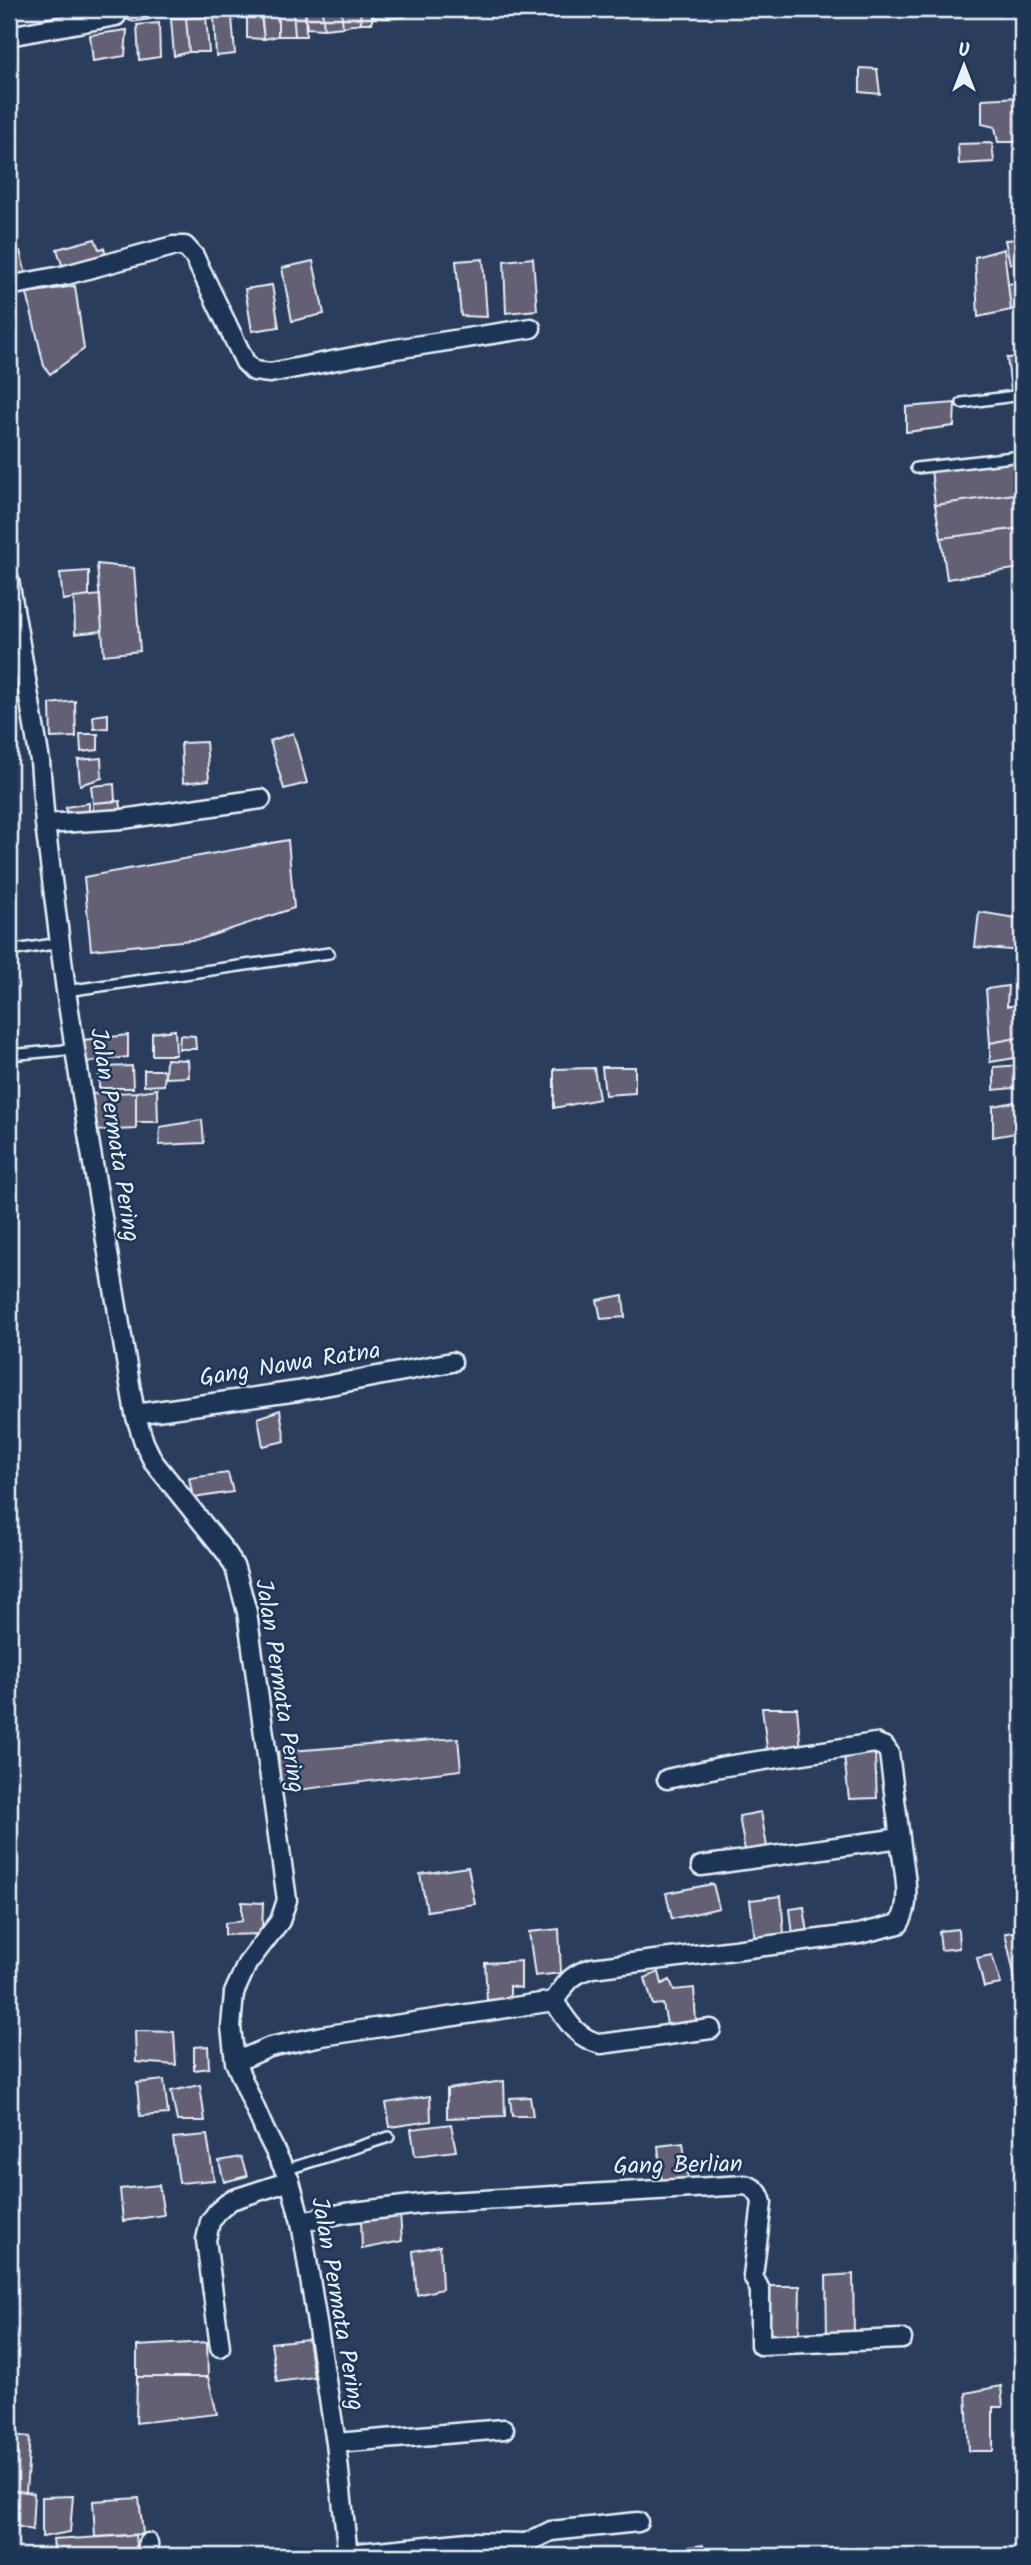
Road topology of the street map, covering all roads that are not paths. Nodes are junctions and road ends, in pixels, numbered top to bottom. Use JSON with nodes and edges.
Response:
{"nodes":[{"id":1,"x":132,"y":12,"type":"edge"},
{"id":2,"x":9,"y":36,"type":"edge"},
{"id":3,"x":9,"y":286,"type":"edge"},
{"id":4,"x":531,"y":328,"type":"dead end"},
{"id":5,"x":1022,"y":395,"type":"edge"},
{"id":6,"x":962,"y":402,"type":"dead end"},
{"id":7,"x":1022,"y":456,"type":"edge"},
{"id":8,"x":916,"y":468,"type":"dead end"},
{"id":9,"x":9,"y":580,"type":"edge"},
{"id":10,"x":261,"y":799,"type":"dead end"},
{"id":11,"x":45,"y":824,"type":"junction"},
{"id":12,"x":60,"y":943,"type":"junction"},
{"id":13,"x":9,"y":951,"type":"edge"},
{"id":14,"x":328,"y":953,"type":"dead end"},
{"id":15,"x":66,"y":991,"type":"junction"},
{"id":16,"x":76,"y":1049,"type":"junction"},
{"id":17,"x":9,"y":1055,"type":"edge"},
{"id":18,"x":453,"y":1362,"type":"dead end"},
{"id":19,"x":135,"y":1414,"type":"junction"},
{"id":20,"x":667,"y":1779,"type":"dead end"},
{"id":21,"x":900,"y":1838,"type":"junction"},
{"id":22,"x":701,"y":1866,"type":"dead end"},
{"id":23,"x":554,"y":2001,"type":"junction"},
{"id":24,"x":711,"y":2029,"type":"dead end"},
{"id":25,"x":235,"y":2062,"type":"junction"},
{"id":26,"x":390,"y":2137,"type":"dead end"},
{"id":27,"x":288,"y":2175,"type":"junction"},
{"id":28,"x":301,"y":2222,"type":"junction"},
{"id":29,"x":902,"y":2339,"type":"dead end"},
{"id":30,"x":220,"y":2347,"type":"dead end"},
{"id":31,"x":504,"y":2429,"type":"dead end"},
{"id":32,"x":336,"y":2443,"type":"junction"},
{"id":33,"x":638,"y":2522,"type":"dead end"},
{"id":34,"x":348,"y":2555,"type":"edge"}],
"edges":[{"from":1,"to":2,"type":"street"},
{"from":3,"to":4,"type":"street"},
{"from":5,"to":6,"type":"lane"},
{"from":7,"to":8,"type":"lane"},
{"from":9,"to":11,"type":"street","name":"Jalan Permata Pering"},
{"from":10,"to":11,"type":"street"},
{"from":11,"to":12,"type":"street","name":"Jalan Permata Pering"},
{"from":12,"to":13,"type":"lane"},
{"from":12,"to":15,"type":"street","name":"Jalan Permata Pering"},
{"from":14,"to":15,"type":"lane"},
{"from":15,"to":16,"type":"street","name":"Jalan Permata Pering"},
{"from":16,"to":17,"type":"lane"},
{"from":16,"to":19,"type":"street","name":"Jalan Permata Pering"},
{"from":18,"to":19,"type":"street","name":"Gang Nawa Ratna"},
{"from":19,"to":25,"type":"street","name":"Jalan Permata Pering"},
{"from":20,"to":21,"type":"street"},
{"from":21,"to":22,"type":"street"},
{"from":21,"to":23,"type":"street"},
{"from":23,"to":24,"type":"street"},
{"from":23,"to":25,"type":"street"},
{"from":25,"to":27,"type":"street","name":"Jalan Permata Pering"},
{"from":26,"to":27,"type":"lane"},
{"from":27,"to":28,"type":"street","name":"Jalan Permata Pering"},
{"from":27,"to":30,"type":"street"},
{"from":28,"to":29,"type":"street","name":"Gang Berlian"},
{"from":28,"to":32,"type":"street","name":"Jalan Permata Pering"},
{"from":31,"to":32,"type":"street"},
{"from":32,"to":34,"type":"street","name":"Jalan Permata Pering"},
{"from":33,"to":34,"type":"street"}]}
